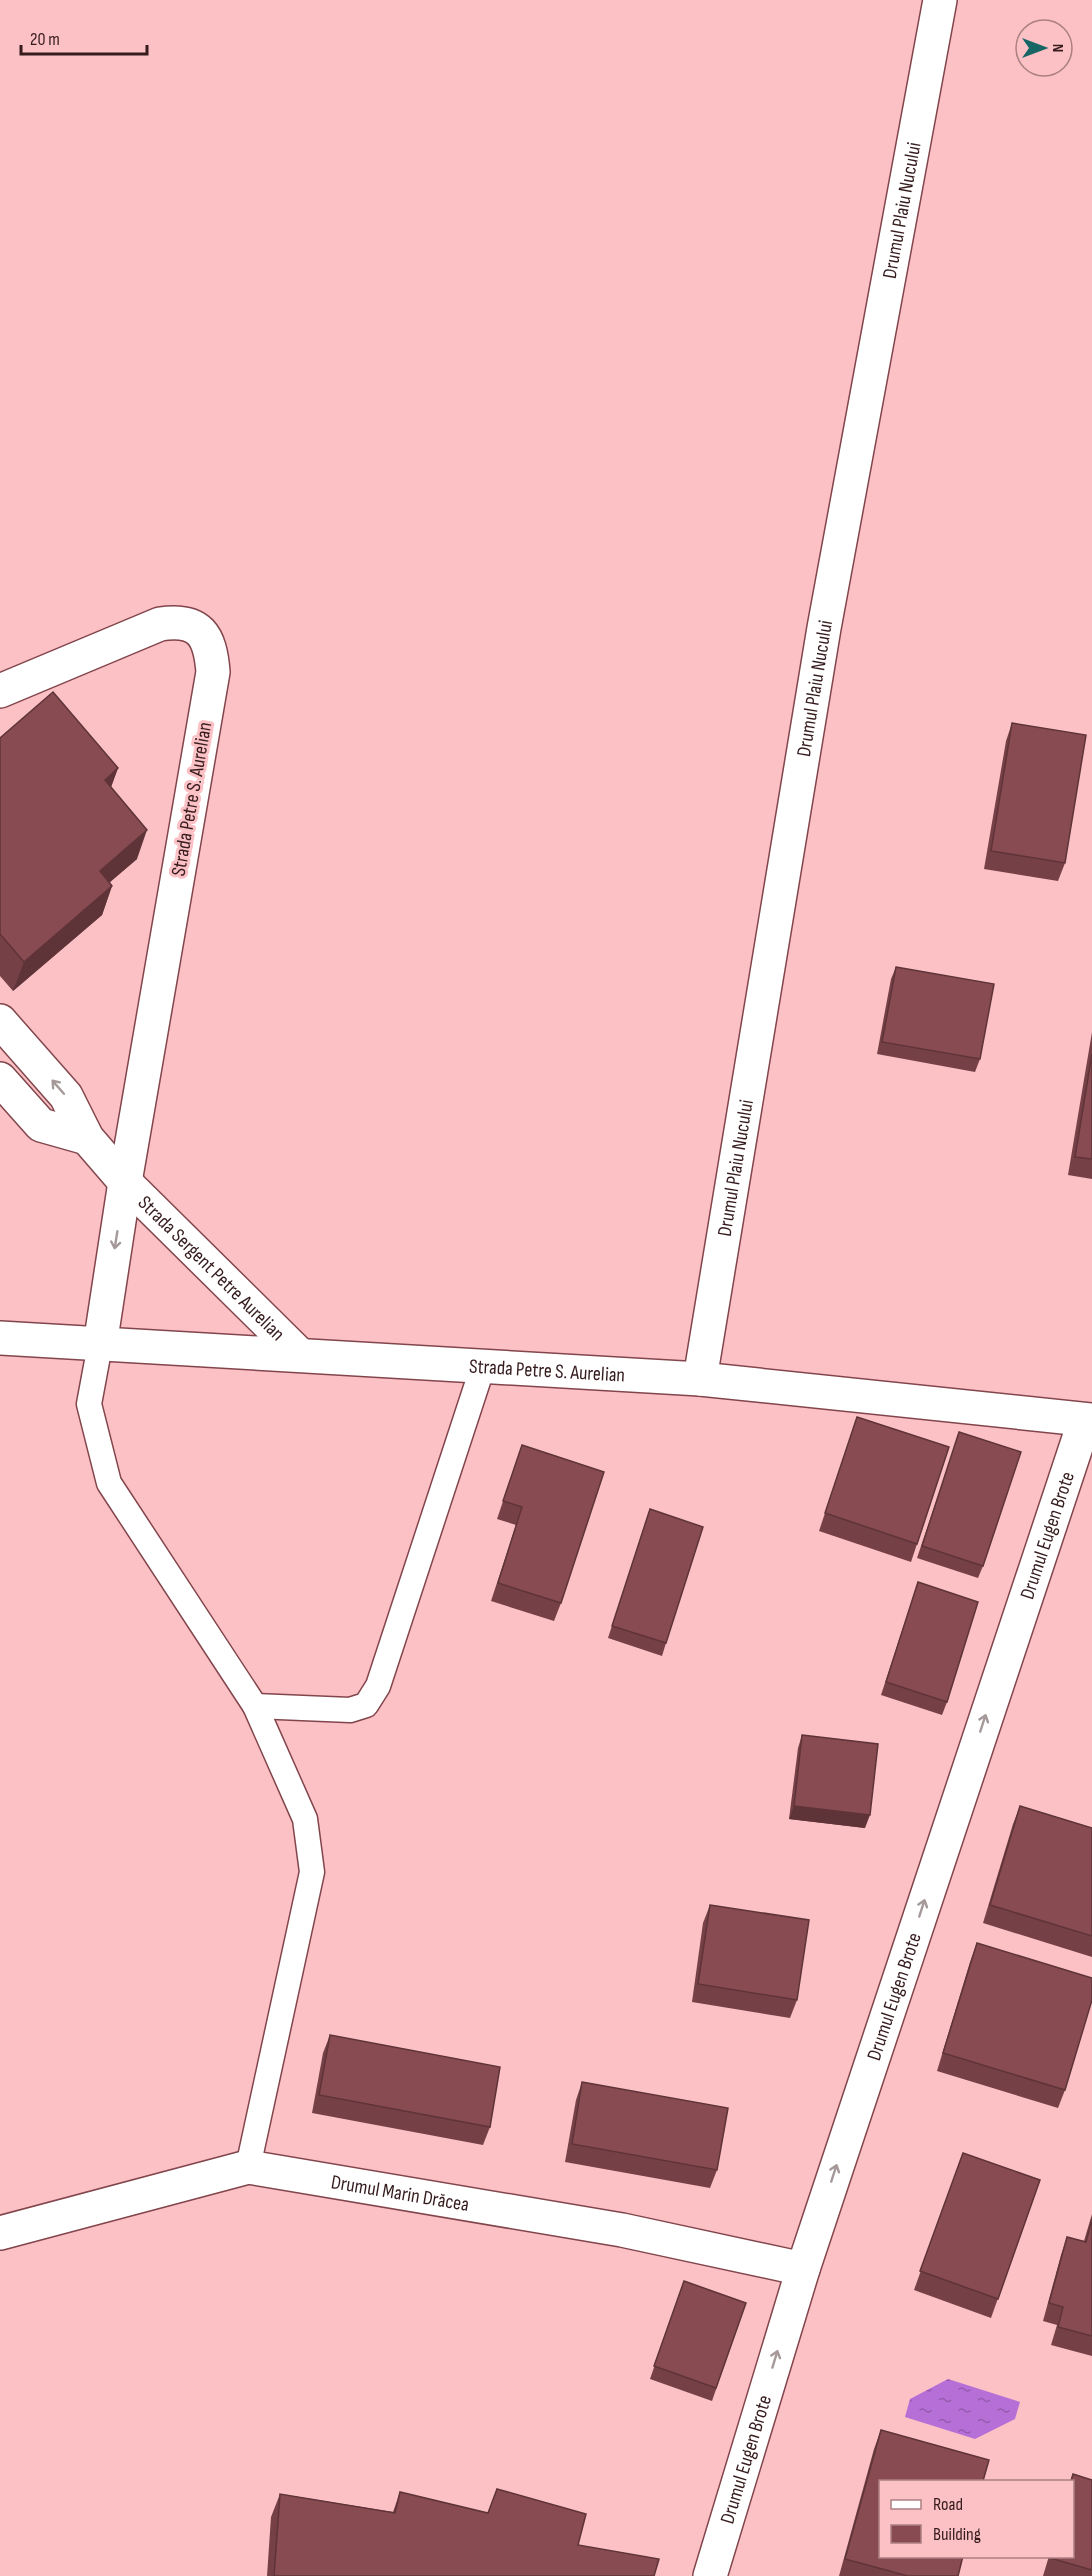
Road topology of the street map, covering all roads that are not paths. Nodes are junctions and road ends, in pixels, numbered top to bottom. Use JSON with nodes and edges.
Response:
{"nodes":[{"id":1,"x":940,"y":0,"type":"edge"},
{"id":2,"x":0,"y":691,"type":"edge"},
{"id":3,"x":0,"y":1022,"type":"edge"},
{"id":4,"x":0,"y":1078,"type":"edge"},
{"id":5,"x":87,"y":1138,"type":"junction"},
{"id":6,"x":125,"y":1182,"type":"junction"},
{"id":7,"x":0,"y":1338,"type":"edge"},
{"id":8,"x":100,"y":1345,"type":"junction"},
{"id":9,"x":299,"y":1354,"type":"junction"},
{"id":10,"x":483,"y":1366,"type":"junction"},
{"id":11,"x":700,"y":1379,"type":"junction"},
{"id":12,"x":1088,"y":1420,"type":"edge"},
{"id":13,"x":255,"y":1706,"type":"junction"},
{"id":14,"x":248,"y":2167,"type":"junction"},
{"id":15,"x":0,"y":2233,"type":"edge"},
{"id":16,"x":802,"y":2269,"type":"junction"},
{"id":17,"x":710,"y":2576,"type":"edge"}],
"edges":[{"from":1,"to":11,"type":"street","name":"Drumul Plaiu Nucului"},
{"from":2,"to":6,"type":"street","name":"Strada Petre S. Aurelian"},
{"from":5,"to":3,"type":"street","one_way":true},
{"from":4,"to":5,"type":"street"},
{"from":5,"to":6,"type":"street","name":"Strada Sergent Petre Aurelian"},
{"from":6,"to":8,"type":"street","name":"Strada Sergent Petre Aurelian","one_way":true},
{"from":6,"to":9,"type":"street","name":"Strada Sergent Petre Aurelian"},
{"from":7,"to":8,"type":"street","name":"Strada Petre S. Aurelian"},
{"from":8,"to":9,"type":"street","name":"Strada Petre S. Aurelian"},
{"from":8,"to":13,"type":"lane"},
{"from":9,"to":10,"type":"street","name":"Strada Petre S. Aurelian"},
{"from":10,"to":11,"type":"street","name":"Strada Petre S. Aurelian"},
{"from":10,"to":13,"type":"lane"},
{"from":11,"to":12,"type":"street","name":"Strada Petre S. Aurelian"},
{"from":16,"to":12,"type":"street","name":"Drumul Eugen Brote","one_way":true},
{"from":13,"to":14,"type":"lane"},
{"from":14,"to":15,"type":"street","name":"Drumul Marin Drăcea"},
{"from":14,"to":16,"type":"street","name":"Drumul Marin Drăcea"},
{"from":17,"to":16,"type":"street","name":"Drumul Eugen Brote","one_way":true}]}
